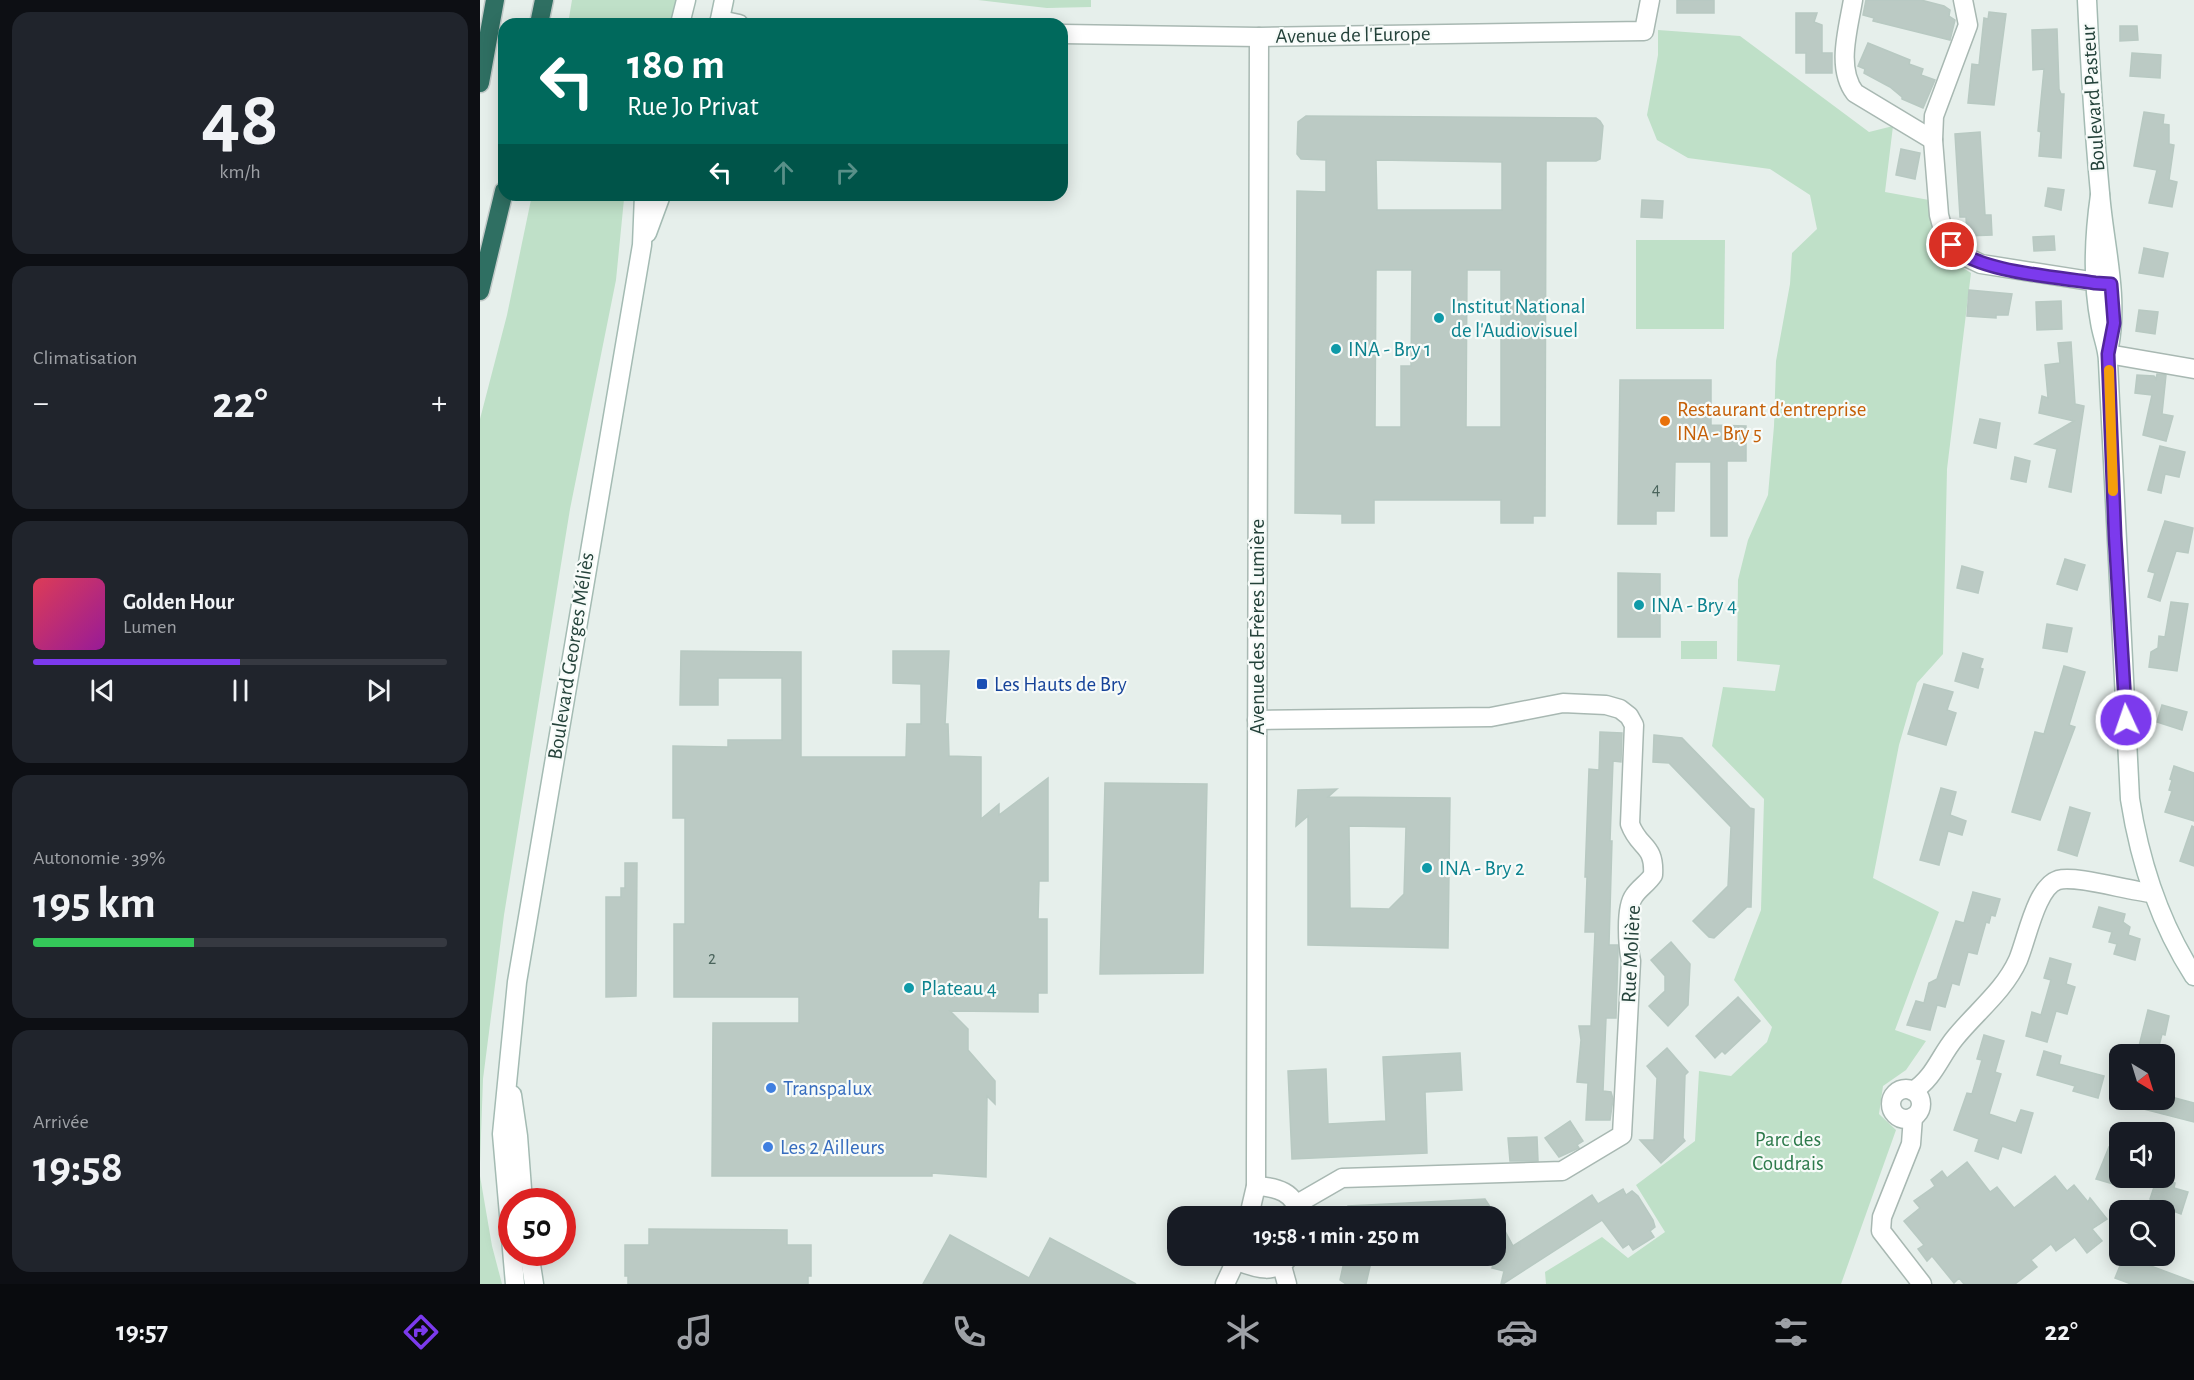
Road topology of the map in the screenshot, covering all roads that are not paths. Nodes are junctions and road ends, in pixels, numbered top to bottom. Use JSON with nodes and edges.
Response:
{"nodes":[{"id":1,"x":495,"y":0,"type":"edge"},
{"id":2,"x":544,"y":0,"type":"edge"},
{"id":3,"x":686,"y":0,"type":"edge"},
{"id":4,"x":714,"y":0,"type":"edge"},
{"id":5,"x":724,"y":0,"type":"edge"},
{"id":6,"x":1650,"y":0,"type":"edge"},
{"id":7,"x":1852,"y":0,"type":"edge"},
{"id":8,"x":1963,"y":0,"type":"edge"},
{"id":9,"x":2088,"y":0,"type":"edge"},
{"id":10,"x":540,"y":18,"type":"edge"},
{"id":11,"x":682,"y":18,"type":"edge"},
{"id":12,"x":717,"y":18,"type":"edge"},
{"id":13,"x":719,"y":18,"type":"edge"},
{"id":14,"x":1068,"y":34,"type":"edge"},
{"id":15,"x":1259,"y":37,"type":"junction"},
{"id":16,"x":480,"y":83,"type":"edge"},
{"id":17,"x":1933,"y":140,"type":"junction"},
{"id":18,"x":502,"y":201,"type":"edge"},
{"id":19,"x":644,"y":201,"type":"edge"},
{"id":20,"x":660,"y":201,"type":"edge"},
{"id":21,"x":642,"y":246,"type":"junction"},
{"id":22,"x":2103,"y":283,"type":"junction"},
{"id":23,"x":480,"y":291,"type":"edge"},
{"id":24,"x":2108,"y":354,"type":"junction"},
{"id":25,"x":2194,"y":369,"type":"edge"},
{"id":26,"x":1257,"y":720,"type":"junction"},
{"id":27,"x":2152,"y":893,"type":"junction"},
{"id":28,"x":2194,"y":976,"type":"edge"},
{"id":29,"x":507,"y":1067,"type":"junction"},
{"id":30,"x":1256,"y":1186,"type":"junction"},
{"id":31,"x":522,"y":1188,"type":"edge"},
{"id":32,"x":1251,"y":1206,"type":"edge"},
{"id":33,"x":1294,"y":1206,"type":"edge"},
{"id":34,"x":1304,"y":1206,"type":"edge"},
{"id":35,"x":531,"y":1266,"type":"edge"},
{"id":36,"x":1233,"y":1266,"type":"edge"},
{"id":37,"x":1254,"y":1266,"type":"edge"},
{"id":38,"x":1273,"y":1266,"type":"edge"},
{"id":39,"x":1286,"y":1266,"type":"edge"},
{"id":40,"x":515,"y":1284,"type":"edge"},
{"id":41,"x":534,"y":1284,"type":"edge"},
{"id":42,"x":1225,"y":1284,"type":"edge"},
{"id":43,"x":1287,"y":1284,"type":"edge"},
{"id":44,"x":1922,"y":1284,"type":"edge"}],
"edges":[{"from":1,"to":16,"type":"highway"},
{"from":2,"to":10,"type":"highway"},
{"from":3,"to":11,"type":"street"},
{"from":4,"to":12,"type":"street"},
{"from":5,"to":13,"type":"street"},
{"from":6,"to":15,"type":"street","name":"Avenue de l'Europe"},
{"from":7,"to":17,"type":"street"},
{"from":8,"to":17,"type":"street"},
{"from":9,"to":22,"type":"street","name":"Boulevard Pasteur"},
{"from":14,"to":15,"type":"street","name":"Avenue de l'Europe"},
{"from":15,"to":26,"type":"street","name":"Avenue des Frères Lumière"},
{"from":17,"to":22,"type":"street"},
{"from":18,"to":23,"type":"highway"},
{"from":19,"to":21,"type":"street","name":"Boulevard Georges Méliès"},
{"from":20,"to":21,"type":"street","name":"Boulevard Georges Méliès"},
{"from":21,"to":29,"type":"street","name":"Boulevard Georges Méliès"},
{"from":22,"to":24,"type":"street","name":"Boulevard Pasteur"},
{"from":24,"to":25,"type":"street"},
{"from":24,"to":27,"type":"street","name":"Boulevard Pasteur"},
{"from":26,"to":30,"type":"street","name":"Avenue des Frères Lumière"},
{"from":26,"to":34,"type":"street","name":"Rue Molière"},
{"from":27,"to":28,"type":"street","name":"Boulevard Pasteur"},
{"from":27,"to":44,"type":"street"},
{"from":29,"to":31,"type":"street","name":"Boulevard Georges Méliès"},
{"from":29,"to":40,"type":"street","name":"Boulevard Georges Méliès"},
{"from":30,"to":32,"type":"street","name":"Avenue des Frères Lumière"},
{"from":30,"to":33,"type":"street"},
{"from":35,"to":41,"type":"street"},
{"from":36,"to":42,"type":"street"},
{"from":37,"to":38,"type":"street"},
{"from":39,"to":43,"type":"street"}]}
